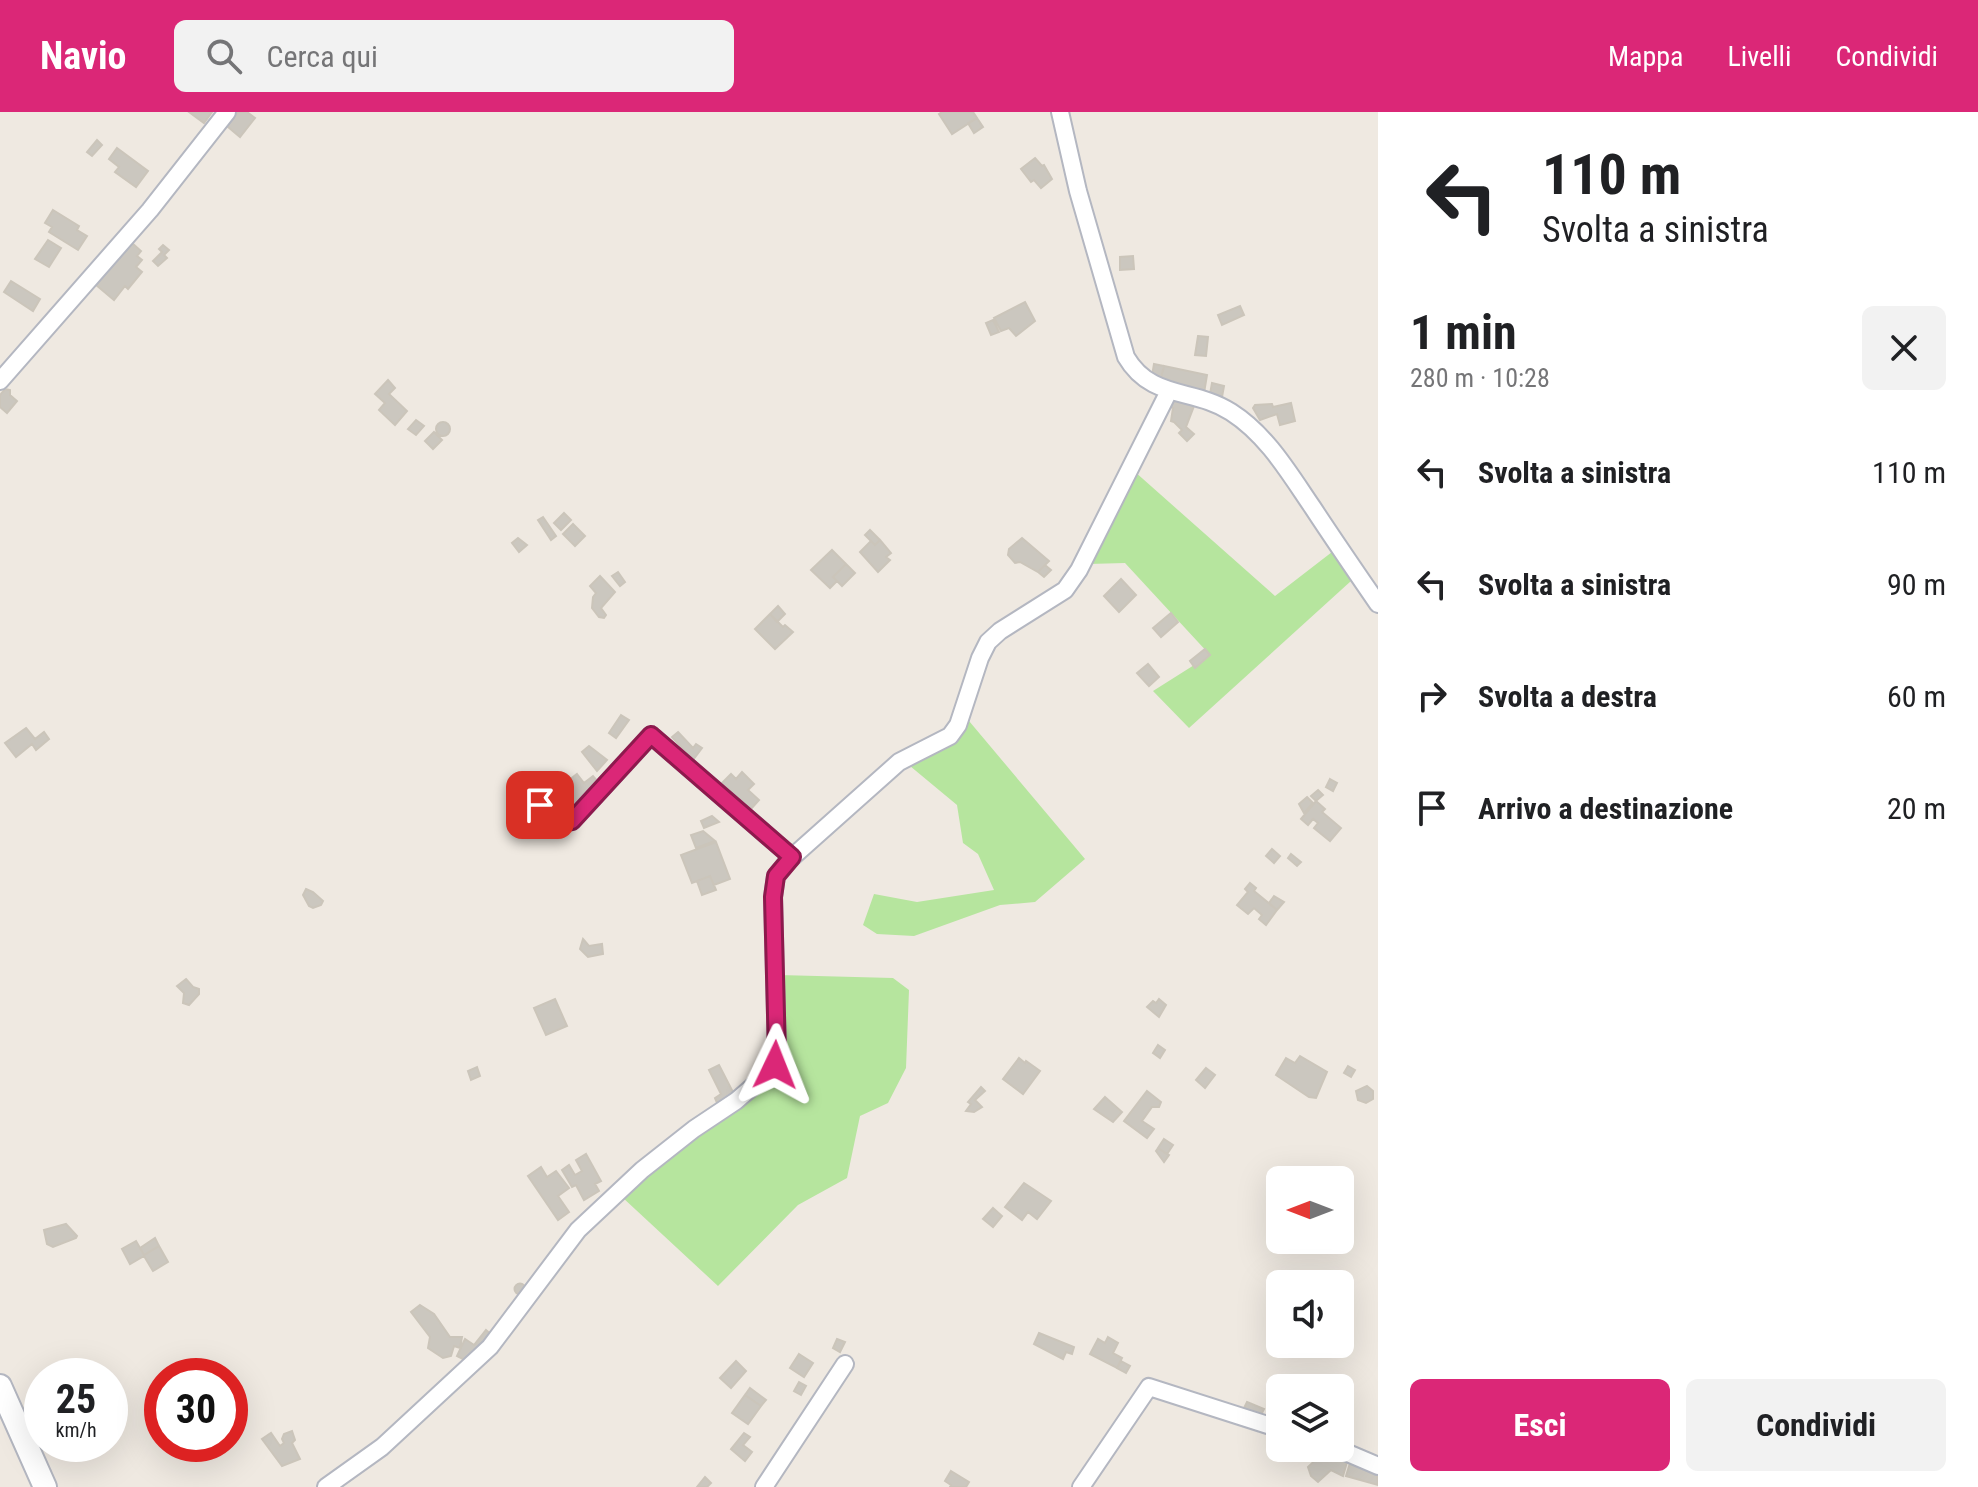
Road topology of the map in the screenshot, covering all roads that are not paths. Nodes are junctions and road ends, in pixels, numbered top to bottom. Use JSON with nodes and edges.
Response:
{"nodes":[{"id":1,"x":227,"y":112,"type":"edge"},
{"id":2,"x":1060,"y":112,"type":"edge"},
{"id":3,"x":0,"y":381,"type":"edge"},
{"id":4,"x":1169,"y":391,"type":"junction"},
{"id":5,"x":1378,"y":604,"type":"edge"},
{"id":6,"x":522,"y":786,"type":"dead end"},
{"id":7,"x":792,"y":857,"type":"junction"},
{"id":8,"x":845,"y":1364,"type":"dead end"},
{"id":9,"x":0,"y":1386,"type":"edge"},
{"id":10,"x":1266,"y":1425,"type":"edge"},
{"id":11,"x":1354,"y":1456,"type":"edge"},
{"id":12,"x":1378,"y":1466,"type":"edge"},
{"id":13,"x":45,"y":1487,"type":"edge"},
{"id":14,"x":326,"y":1487,"type":"edge"},
{"id":15,"x":764,"y":1487,"type":"edge"},
{"id":16,"x":1081,"y":1487,"type":"edge"}],
"edges":[{"from":1,"to":3,"type":"street"},
{"from":2,"to":4,"type":"street"},
{"from":4,"to":5,"type":"street"},
{"from":4,"to":7,"type":"street"},
{"from":6,"to":7,"type":"street"},
{"from":7,"to":14,"type":"street"},
{"from":8,"to":15,"type":"street"},
{"from":9,"to":13,"type":"main road"},
{"from":10,"to":16,"type":"street"},
{"from":11,"to":12,"type":"street"}]}
